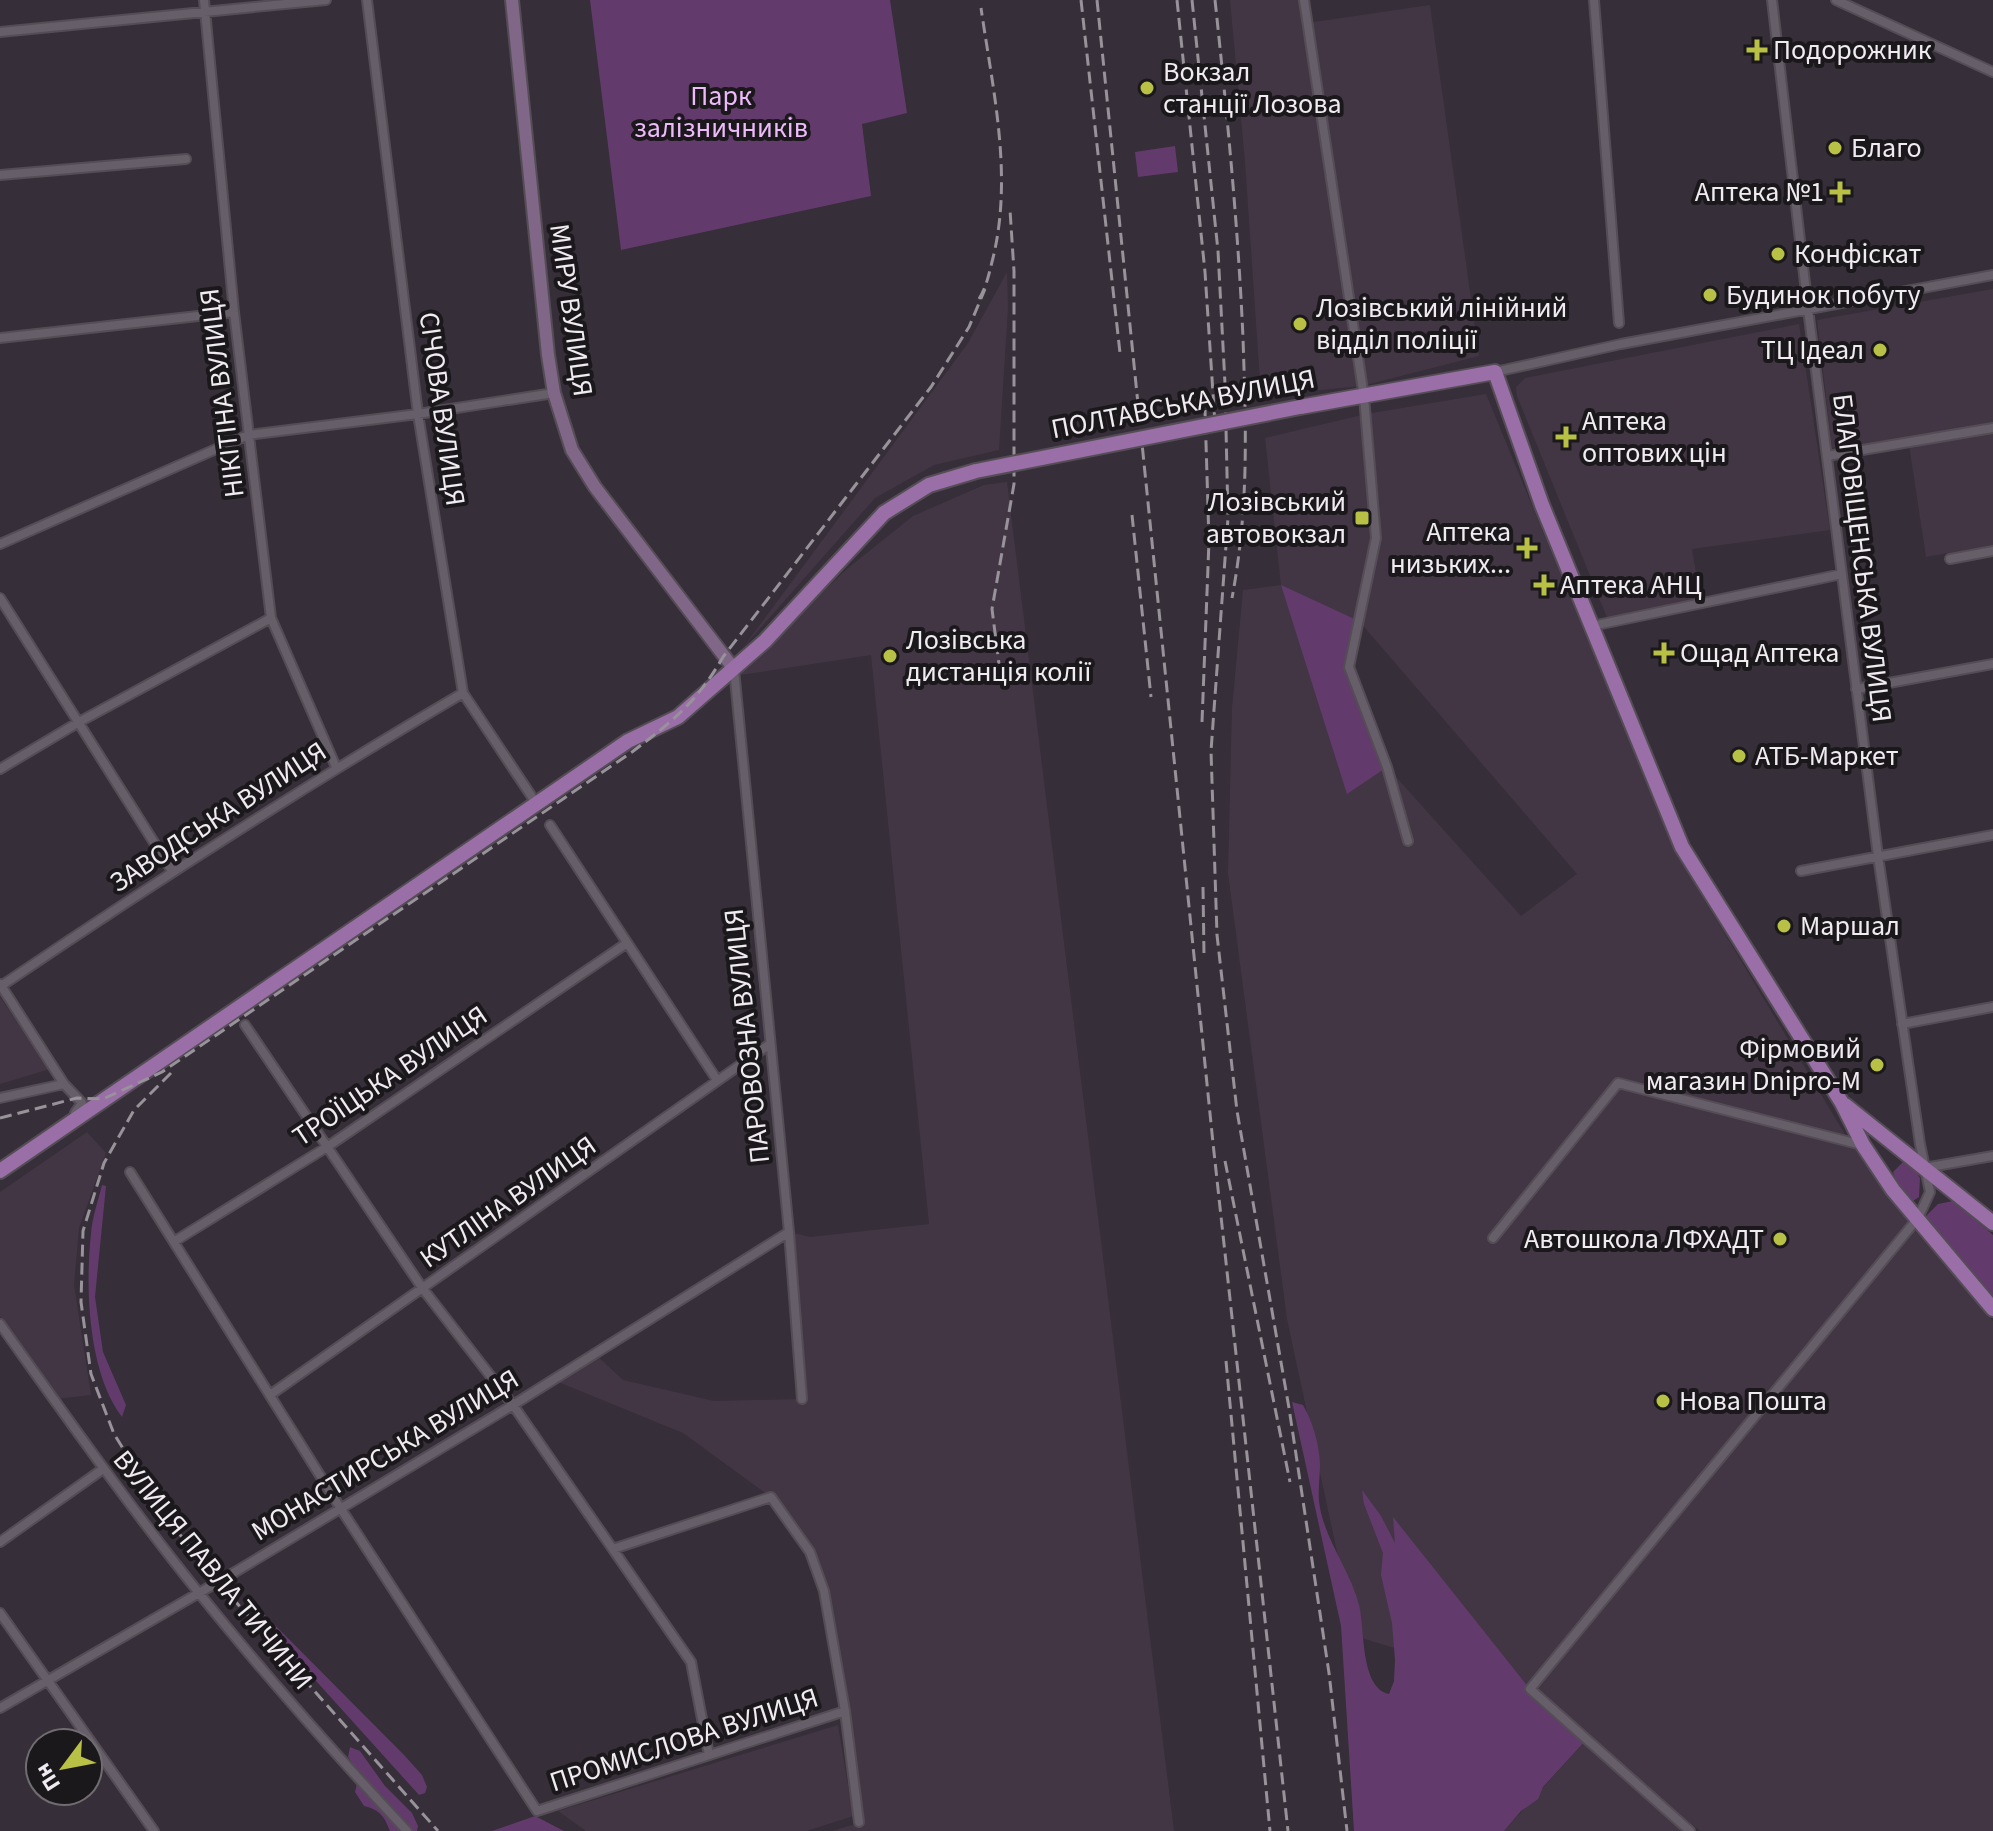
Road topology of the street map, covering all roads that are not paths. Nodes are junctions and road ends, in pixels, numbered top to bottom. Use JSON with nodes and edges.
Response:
{"nodes":[{"id":1,"x":204,"y":0,"type":"edge"},
{"id":2,"x":326,"y":0,"type":"edge"},
{"id":3,"x":367,"y":0,"type":"edge"},
{"id":4,"x":512,"y":0,"type":"edge"},
{"id":5,"x":1304,"y":0,"type":"edge"},
{"id":6,"x":1594,"y":0,"type":"edge"},
{"id":7,"x":1772,"y":0,"type":"edge"},
{"id":8,"x":1836,"y":0,"type":"edge"},
{"id":9,"x":205,"y":11,"type":"junction"},
{"id":10,"x":0,"y":32,"type":"edge"},
{"id":11,"x":1993,"y":72,"type":"edge"},
{"id":12,"x":186,"y":159,"type":"dead end"},
{"id":13,"x":0,"y":175,"type":"edge"},
{"id":14,"x":1993,"y":275,"type":"edge"},
{"id":15,"x":1808,"y":309,"type":"junction"},
{"id":16,"x":234,"y":312,"type":"junction"},
{"id":17,"x":1619,"y":323,"type":"dead end"},
{"id":18,"x":0,"y":338,"type":"edge"},
{"id":19,"x":1495,"y":372,"type":"junction"},
{"id":20,"x":554,"y":393,"type":"junction"},
{"id":21,"x":1364,"y":397,"type":"junction"},
{"id":22,"x":418,"y":414,"type":"junction"},
{"id":23,"x":1993,"y":428,"type":"edge"},
{"id":24,"x":248,"y":435,"type":"junction"},
{"id":25,"x":1827,"y":456,"type":"junction"},
{"id":26,"x":0,"y":544,"type":"edge"},
{"id":27,"x":1993,"y":551,"type":"edge"},
{"id":28,"x":1950,"y":559,"type":"dead end"},
{"id":29,"x":1842,"y":574,"type":"junction"},
{"id":30,"x":0,"y":598,"type":"edge"},
{"id":31,"x":271,"y":618,"type":"junction"},
{"id":32,"x":1592,"y":626,"type":"junction"},
{"id":33,"x":1993,"y":664,"type":"edge"},
{"id":34,"x":734,"y":669,"type":"junction"},
{"id":35,"x":1856,"y":689,"type":"junction"},
{"id":36,"x":463,"y":693,"type":"junction"},
{"id":37,"x":79,"y":722,"type":"junction"},
{"id":38,"x":336,"y":767,"type":"junction"},
{"id":39,"x":0,"y":769,"type":"edge"},
{"id":40,"x":536,"y":803,"type":"junction"},
{"id":41,"x":550,"y":825,"type":"dead end"},
{"id":42,"x":1993,"y":835,"type":"edge"},
{"id":43,"x":1408,"y":841,"type":"dead end"},
{"id":44,"x":1878,"y":856,"type":"junction"},
{"id":45,"x":172,"y":871,"type":"junction"},
{"id":46,"x":1801,"y":871,"type":"dead end"},
{"id":47,"x":627,"y":943,"type":"junction"},
{"id":48,"x":0,"y":985,"type":"edge"},
{"id":49,"x":1993,"y":1007,"type":"edge"},
{"id":50,"x":1902,"y":1024,"type":"junction"},
{"id":51,"x":245,"y":1025,"type":"dead end"},
{"id":52,"x":770,"y":1044,"type":"junction"},
{"id":53,"x":717,"y":1080,"type":"junction"},
{"id":54,"x":64,"y":1084,"type":"junction"},
{"id":55,"x":0,"y":1098,"type":"edge"},
{"id":56,"x":1842,"y":1103,"type":"junction"},
{"id":57,"x":75,"y":1113,"type":"dead end"},
{"id":58,"x":1863,"y":1145,"type":"junction"},
{"id":59,"x":327,"y":1147,"type":"junction"},
{"id":60,"x":1993,"y":1156,"type":"edge"},
{"id":61,"x":1924,"y":1168,"type":"junction"},
{"id":62,"x":0,"y":1171,"type":"edge"},
{"id":63,"x":130,"y":1172,"type":"dead end"},
{"id":64,"x":1918,"y":1218,"type":"junction"},
{"id":65,"x":1993,"y":1223,"type":"edge"},
{"id":66,"x":789,"y":1232,"type":"junction"},
{"id":67,"x":1493,"y":1238,"type":"dead end"},
{"id":68,"x":175,"y":1241,"type":"junction"},
{"id":69,"x":423,"y":1289,"type":"junction"},
{"id":70,"x":1993,"y":1309,"type":"edge"},
{"id":71,"x":0,"y":1324,"type":"edge"},
{"id":72,"x":270,"y":1395,"type":"junction"},
{"id":73,"x":802,"y":1399,"type":"dead end"},
{"id":74,"x":513,"y":1405,"type":"junction"},
{"id":75,"x":103,"y":1469,"type":"junction"},
{"id":76,"x":341,"y":1509,"type":"junction"},
{"id":77,"x":0,"y":1542,"type":"edge"},
{"id":78,"x":613,"y":1549,"type":"junction"},
{"id":79,"x":198,"y":1592,"type":"junction"},
{"id":80,"x":0,"y":1613,"type":"edge"},
{"id":81,"x":47,"y":1678,"type":"junction"},
{"id":82,"x":0,"y":1708,"type":"edge"},
{"id":83,"x":845,"y":1711,"type":"junction"},
{"id":84,"x":709,"y":1755,"type":"junction"},
{"id":85,"x":859,"y":1822,"type":"dead end"},
{"id":86,"x":154,"y":1831,"type":"edge"},
{"id":87,"x":407,"y":1831,"type":"edge"},
{"id":88,"x":1690,"y":1831,"type":"edge"}],
"edges":[{"from":1,"to":9,"type":"street","name":"НІКІТІНА ВУЛИЦЯ"},
{"from":2,"to":9,"type":"street"},
{"from":3,"to":22,"type":"street","name":"СІЧОВА ВУЛИЦЯ"},
{"from":4,"to":20,"type":"main road","name":"МИРУ ВУЛИЦЯ"},
{"from":5,"to":21,"type":"street"},
{"from":6,"to":17,"type":"street"},
{"from":7,"to":15,"type":"street","name":"БЛАГОВІЩЕНСЬКА ВУЛИЦЯ"},
{"from":8,"to":11,"type":"street"},
{"from":9,"to":10,"type":"street"},
{"from":9,"to":16,"type":"street","name":"НІКІТІНА ВУЛИЦЯ"},
{"from":12,"to":13,"type":"street"},
{"from":14,"to":15,"type":"street"},
{"from":15,"to":19,"type":"street"},
{"from":15,"to":25,"type":"street","name":"БЛАГОВІЩЕНСЬКА ВУЛИЦЯ"},
{"from":16,"to":18,"type":"street"},
{"from":16,"to":24,"type":"street","name":"НІКІТІНА ВУЛИЦЯ"},
{"from":19,"to":21,"type":"main road","name":"ПОЛТАВСЬКА ВУЛИЦЯ"},
{"from":19,"to":32,"type":"main road"},
{"from":20,"to":22,"type":"street"},
{"from":20,"to":34,"type":"main road","name":"МИРУ ВУЛИЦЯ"},
{"from":21,"to":34,"type":"main road","name":"ПОЛТАВСЬКА ВУЛИЦЯ","bridge":true},
{"from":21,"to":43,"type":"street"},
{"from":22,"to":24,"type":"street"},
{"from":22,"to":36,"type":"street","name":"СІЧОВА ВУЛИЦЯ"},
{"from":23,"to":25,"type":"street"},
{"from":24,"to":26,"type":"street"},
{"from":24,"to":31,"type":"street","name":"НІКІТІНА ВУЛИЦЯ"},
{"from":25,"to":29,"type":"street","name":"БЛАГОВІЩЕНСЬКА ВУЛИЦЯ"},
{"from":27,"to":28,"type":"street"},
{"from":29,"to":32,"type":"street"},
{"from":29,"to":35,"type":"street","name":"БЛАГОВІЩЕНСЬКА ВУЛИЦЯ"},
{"from":30,"to":37,"type":"street"},
{"from":31,"to":37,"type":"street"},
{"from":31,"to":38,"type":"street","name":"НІКІТІНА ВУЛИЦЯ"},
{"from":32,"to":56,"type":"main road"},
{"from":33,"to":35,"type":"street"},
{"from":34,"to":40,"type":"main road","name":"ПОЛТАВСЬКА ВУЛИЦЯ"},
{"from":34,"to":52,"type":"street","name":"ПАРОВОЗНА ВУЛИЦЯ"},
{"from":35,"to":44,"type":"street","name":"БЛАГОВІЩЕНСЬКА ВУЛИЦЯ"},
{"from":36,"to":38,"type":"street","name":"ЗАВОДСЬКА ВУЛИЦЯ"},
{"from":36,"to":40,"type":"street","name":"СІЧОВА ВУЛИЦЯ"},
{"from":37,"to":39,"type":"street"},
{"from":37,"to":45,"type":"street"},
{"from":38,"to":45,"type":"street","name":"ЗАВОДСЬКА ВУЛИЦЯ"},
{"from":40,"to":62,"type":"main road","name":"ПОЛТАВСЬКА ВУЛИЦЯ"},
{"from":41,"to":47,"type":"street"},
{"from":42,"to":44,"type":"street"},
{"from":44,"to":46,"type":"street"},
{"from":44,"to":50,"type":"street","name":"БЛАГОВІЩЕНСЬКА ВУЛИЦЯ"},
{"from":45,"to":48,"type":"street","name":"ЗАВОДСЬКА ВУЛИЦЯ"},
{"from":47,"to":53,"type":"street"},
{"from":47,"to":59,"type":"street","name":"ТРОЇЦЬКА ВУЛИЦЯ"},
{"from":48,"to":54,"type":"street"},
{"from":49,"to":50,"type":"street"},
{"from":50,"to":61,"type":"street","name":"БЛАГОВІЩЕНСЬКА ВУЛИЦЯ"},
{"from":51,"to":59,"type":"street"},
{"from":52,"to":53,"type":"street","name":"КУТЛІНА ВУЛИЦЯ"},
{"from":52,"to":66,"type":"street","name":"ПАРОВОЗНА ВУЛИЦЯ"},
{"from":53,"to":69,"type":"street","name":"КУТЛІНА ВУЛИЦЯ"},
{"from":54,"to":55,"type":"street"},
{"from":54,"to":57,"type":"street"},
{"from":56,"to":58,"type":"main road"},
{"from":56,"to":61,"type":"main road"},
{"from":58,"to":64,"type":"main road"},
{"from":58,"to":67,"type":"street"},
{"from":59,"to":68,"type":"street","name":"ТРОЇЦЬКА ВУЛИЦЯ"},
{"from":59,"to":69,"type":"street"},
{"from":60,"to":61,"type":"street"},
{"from":61,"to":64,"type":"street","name":"БЛАГОВІЩЕНСЬКА ВУЛИЦЯ"},
{"from":61,"to":65,"type":"main road"},
{"from":63,"to":68,"type":"street"},
{"from":64,"to":70,"type":"main road"},
{"from":64,"to":88,"type":"street"},
{"from":66,"to":73,"type":"street","name":"ПАРОВОЗНА ВУЛИЦЯ"},
{"from":66,"to":74,"type":"street","name":"МОНАСТИРСЬКА ВУЛИЦЯ"},
{"from":68,"to":72,"type":"street"},
{"from":69,"to":72,"type":"street","name":"КУТЛІНА ВУЛИЦЯ"},
{"from":69,"to":74,"type":"street"},
{"from":71,"to":75,"type":"street","name":"ВУЛИЦЯ ПАВЛА ТИЧИНИ"},
{"from":72,"to":76,"type":"street"},
{"from":74,"to":76,"type":"street","name":"МОНАСТИРСЬКА ВУЛИЦЯ"},
{"from":74,"to":78,"type":"street"},
{"from":75,"to":77,"type":"street"},
{"from":75,"to":79,"type":"street","name":"ВУЛИЦЯ ПАВЛА ТИЧИНИ"},
{"from":76,"to":79,"type":"street","name":"МОНАСТИРСЬКА ВУЛИЦЯ"},
{"from":76,"to":84,"type":"street","name":"ПРОМИСЛОВА ВУЛИЦЯ"},
{"from":78,"to":83,"type":"street"},
{"from":78,"to":84,"type":"street"},
{"from":79,"to":81,"type":"street","name":"МОНАСТИРСЬКА ВУЛИЦЯ"},
{"from":79,"to":87,"type":"street","name":"ВУЛИЦЯ ПАВЛА ТИЧИНИ"},
{"from":80,"to":81,"type":"street"},
{"from":81,"to":82,"type":"street","name":"МОНАСТИРСЬКА ВУЛИЦЯ"},
{"from":81,"to":86,"type":"street"},
{"from":83,"to":84,"type":"street","name":"ПРОМИСЛОВА ВУЛИЦЯ"},
{"from":83,"to":85,"type":"street"}]}
